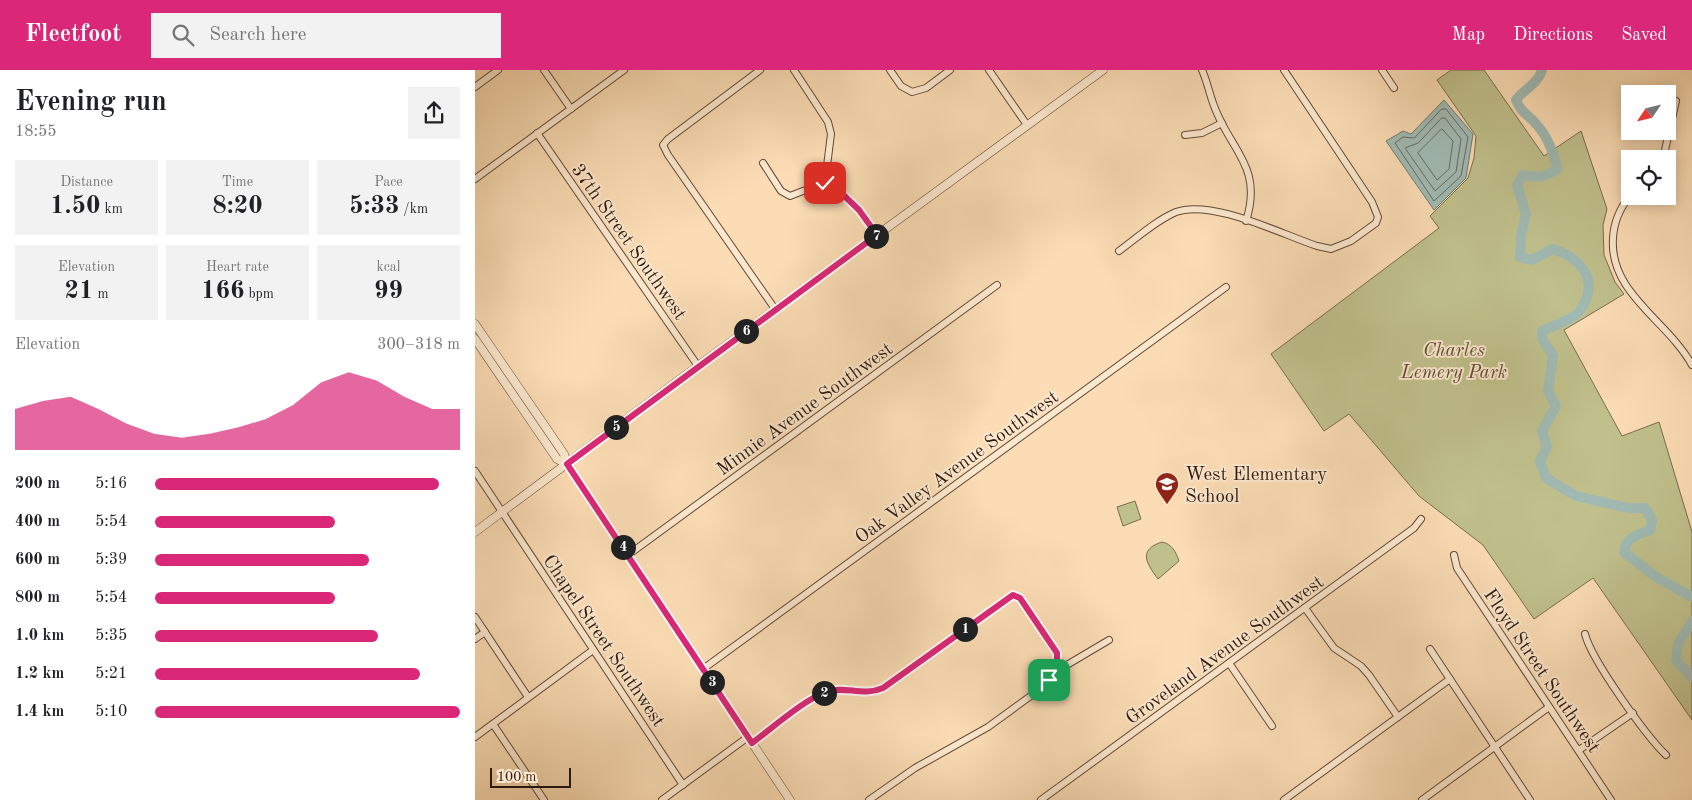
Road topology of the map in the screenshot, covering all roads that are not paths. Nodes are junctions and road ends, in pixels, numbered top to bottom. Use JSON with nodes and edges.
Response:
{"nodes":[{"id":1,"x":498,"y":70,"type":"edge"},
{"id":2,"x":544,"y":70,"type":"edge"},
{"id":3,"x":624,"y":70,"type":"edge"},
{"id":4,"x":760,"y":70,"type":"edge"},
{"id":5,"x":794,"y":70,"type":"edge"},
{"id":6,"x":890,"y":70,"type":"edge"},
{"id":7,"x":950,"y":70,"type":"edge"},
{"id":8,"x":989,"y":70,"type":"edge"},
{"id":9,"x":1103,"y":70,"type":"edge"},
{"id":10,"x":1202,"y":70,"type":"edge"},
{"id":11,"x":1284,"y":70,"type":"edge"},
{"id":12,"x":1383,"y":70,"type":"edge"},
{"id":13,"x":1092,"y":73,"type":"edge"},
{"id":14,"x":475,"y":87,"type":"edge"},
{"id":15,"x":1394,"y":88,"type":"dead end"},
{"id":16,"x":1677,"y":101,"type":"dead end"},
{"id":17,"x":571,"y":109,"type":"junction"},
{"id":18,"x":1222,"y":123,"type":"junction"},
{"id":19,"x":1027,"y":125,"type":"junction"},
{"id":20,"x":537,"y":133,"type":"junction"},
{"id":21,"x":1185,"y":135,"type":"dead end"},
{"id":22,"x":1665,"y":150,"type":"edge"},
{"id":23,"x":763,"y":163,"type":"dead end"},
{"id":24,"x":475,"y":179,"type":"edge"},
{"id":25,"x":829,"y":181,"type":"junction"},
{"id":26,"x":1624,"y":205,"type":"edge"},
{"id":27,"x":1246,"y":221,"type":"junction"},
{"id":28,"x":877,"y":235,"type":"junction"},
{"id":29,"x":1119,"y":251,"type":"dead end"},
{"id":30,"x":997,"y":285,"type":"dead end"},
{"id":31,"x":1226,"y":288,"type":"dead end"},
{"id":32,"x":775,"y":309,"type":"junction"},
{"id":33,"x":475,"y":324,"type":"edge"},
{"id":34,"x":475,"y":339,"type":"edge"},
{"id":35,"x":1692,"y":365,"type":"edge"},
{"id":36,"x":698,"y":366,"type":"junction"},
{"id":37,"x":506,"y":384,"type":"junction"},
{"id":38,"x":528,"y":401,"type":"junction"},
{"id":39,"x":567,"y":464,"type":"junction"},
{"id":40,"x":475,"y":471,"type":"edge"},
{"id":41,"x":502,"y":512,"type":"junction"},
{"id":42,"x":1421,"y":519,"type":"dead end"},
{"id":43,"x":475,"y":532,"type":"edge"},
{"id":44,"x":628,"y":555,"type":"junction"},
{"id":45,"x":1454,"y":555,"type":"dead end"},
{"id":46,"x":1305,"y":608,"type":"junction"},
{"id":47,"x":475,"y":617,"type":"edge"},
{"id":48,"x":485,"y":632,"type":"junction"},
{"id":49,"x":1585,"y":634,"type":"dead end"},
{"id":50,"x":475,"y":639,"type":"edge"},
{"id":51,"x":1109,"y":640,"type":"dead end"},
{"id":52,"x":1431,"y":649,"type":"dead end"},
{"id":53,"x":593,"y":650,"type":"junction"},
{"id":54,"x":1229,"y":664,"type":"junction"},
{"id":55,"x":703,"y":669,"type":"junction"},
{"id":56,"x":1055,"y":672,"type":"junction"},
{"id":57,"x":1449,"y":679,"type":"junction"},
{"id":58,"x":528,"y":698,"type":"junction"},
{"id":59,"x":1549,"y":707,"type":"junction"},
{"id":60,"x":1633,"y":713,"type":"junction"},
{"id":61,"x":1398,"y":717,"type":"junction"},
{"id":62,"x":493,"y":724,"type":"junction"},
{"id":63,"x":1272,"y":726,"type":"dead end"},
{"id":64,"x":475,"y":737,"type":"edge"},
{"id":65,"x":750,"y":740,"type":"junction"},
{"id":66,"x":1495,"y":747,"type":"junction"},
{"id":67,"x":1579,"y":750,"type":"junction"},
{"id":68,"x":1666,"y":755,"type":"dead end"},
{"id":69,"x":683,"y":785,"type":"junction"},
{"id":70,"x":544,"y":800,"type":"edge"},
{"id":71,"x":662,"y":800,"type":"edge"},
{"id":72,"x":789,"y":800,"type":"edge"},
{"id":73,"x":869,"y":800,"type":"edge"},
{"id":74,"x":1041,"y":800,"type":"edge"},
{"id":75,"x":1284,"y":800,"type":"edge"},
{"id":76,"x":1422,"y":800,"type":"edge"},
{"id":77,"x":1530,"y":800,"type":"edge"},
{"id":78,"x":1611,"y":800,"type":"edge"}],
"edges":[{"from":1,"to":14,"type":"street"},
{"from":2,"to":17,"type":"street"},
{"from":3,"to":17,"type":"street"},
{"from":4,"to":32,"type":"street"},
{"from":5,"to":25,"type":"street"},
{"from":6,"to":7,"type":"street"},
{"from":8,"to":19,"type":"street"},
{"from":9,"to":13,"type":"street"},
{"from":10,"to":18,"type":"street"},
{"from":11,"to":27,"type":"street"},
{"from":12,"to":15,"type":"street"},
{"from":13,"to":19,"type":"street"},
{"from":16,"to":22,"type":"street"},
{"from":17,"to":20,"type":"street"},
{"from":18,"to":21,"type":"street"},
{"from":18,"to":27,"type":"street"},
{"from":19,"to":28,"type":"street"},
{"from":20,"to":24,"type":"street"},
{"from":20,"to":36,"type":"street","name":"37th Street Southwest"},
{"from":23,"to":25,"type":"street"},
{"from":25,"to":28,"type":"street"},
{"from":26,"to":35,"type":"street"},
{"from":27,"to":29,"type":"street"},
{"from":28,"to":32,"type":"street"},
{"from":30,"to":44,"type":"street","name":"Minnie Avenue Southwest"},
{"from":31,"to":55,"type":"street","name":"Oak Valley Avenue Southwest"},
{"from":32,"to":36,"type":"street"},
{"from":33,"to":38,"type":"street"},
{"from":34,"to":37,"type":"street"},
{"from":36,"to":39,"type":"street"},
{"from":37,"to":38,"type":"street"},
{"from":37,"to":39,"type":"street"},
{"from":38,"to":39,"type":"street"},
{"from":39,"to":41,"type":"street"},
{"from":39,"to":44,"type":"street"},
{"from":40,"to":41,"type":"street","name":"Chapel Street Southwest"},
{"from":41,"to":43,"type":"street"},
{"from":41,"to":53,"type":"street","name":"Chapel Street Southwest"},
{"from":42,"to":46,"type":"street","name":"Groveland Avenue Southwest"},
{"from":44,"to":55,"type":"street"},
{"from":45,"to":59,"type":"street","name":"Floyd Street Southwest"},
{"from":46,"to":54,"type":"street","name":"Groveland Avenue Southwest"},
{"from":46,"to":61,"type":"street"},
{"from":47,"to":48,"type":"street"},
{"from":48,"to":50,"type":"street"},
{"from":48,"to":58,"type":"street"},
{"from":49,"to":60,"type":"street"},
{"from":51,"to":56,"type":"street"},
{"from":52,"to":57,"type":"street"},
{"from":53,"to":58,"type":"street"},
{"from":53,"to":69,"type":"street","name":"Chapel Street Southwest"},
{"from":54,"to":63,"type":"street"},
{"from":54,"to":74,"type":"street","name":"Groveland Avenue Southwest"},
{"from":55,"to":65,"type":"street"},
{"from":56,"to":65,"type":"street"},
{"from":56,"to":73,"type":"street"},
{"from":57,"to":61,"type":"street"},
{"from":57,"to":66,"type":"street"},
{"from":58,"to":62,"type":"street"},
{"from":59,"to":66,"type":"street"},
{"from":59,"to":67,"type":"street","name":"Floyd Street Southwest"},
{"from":60,"to":67,"type":"street"},
{"from":60,"to":68,"type":"street"},
{"from":61,"to":75,"type":"street"},
{"from":62,"to":64,"type":"street"},
{"from":62,"to":70,"type":"street"},
{"from":65,"to":69,"type":"street"},
{"from":65,"to":72,"type":"street"},
{"from":66,"to":76,"type":"street"},
{"from":66,"to":77,"type":"street"},
{"from":67,"to":78,"type":"street","name":"Floyd Street Southwest"},
{"from":69,"to":71,"type":"street"}]}
